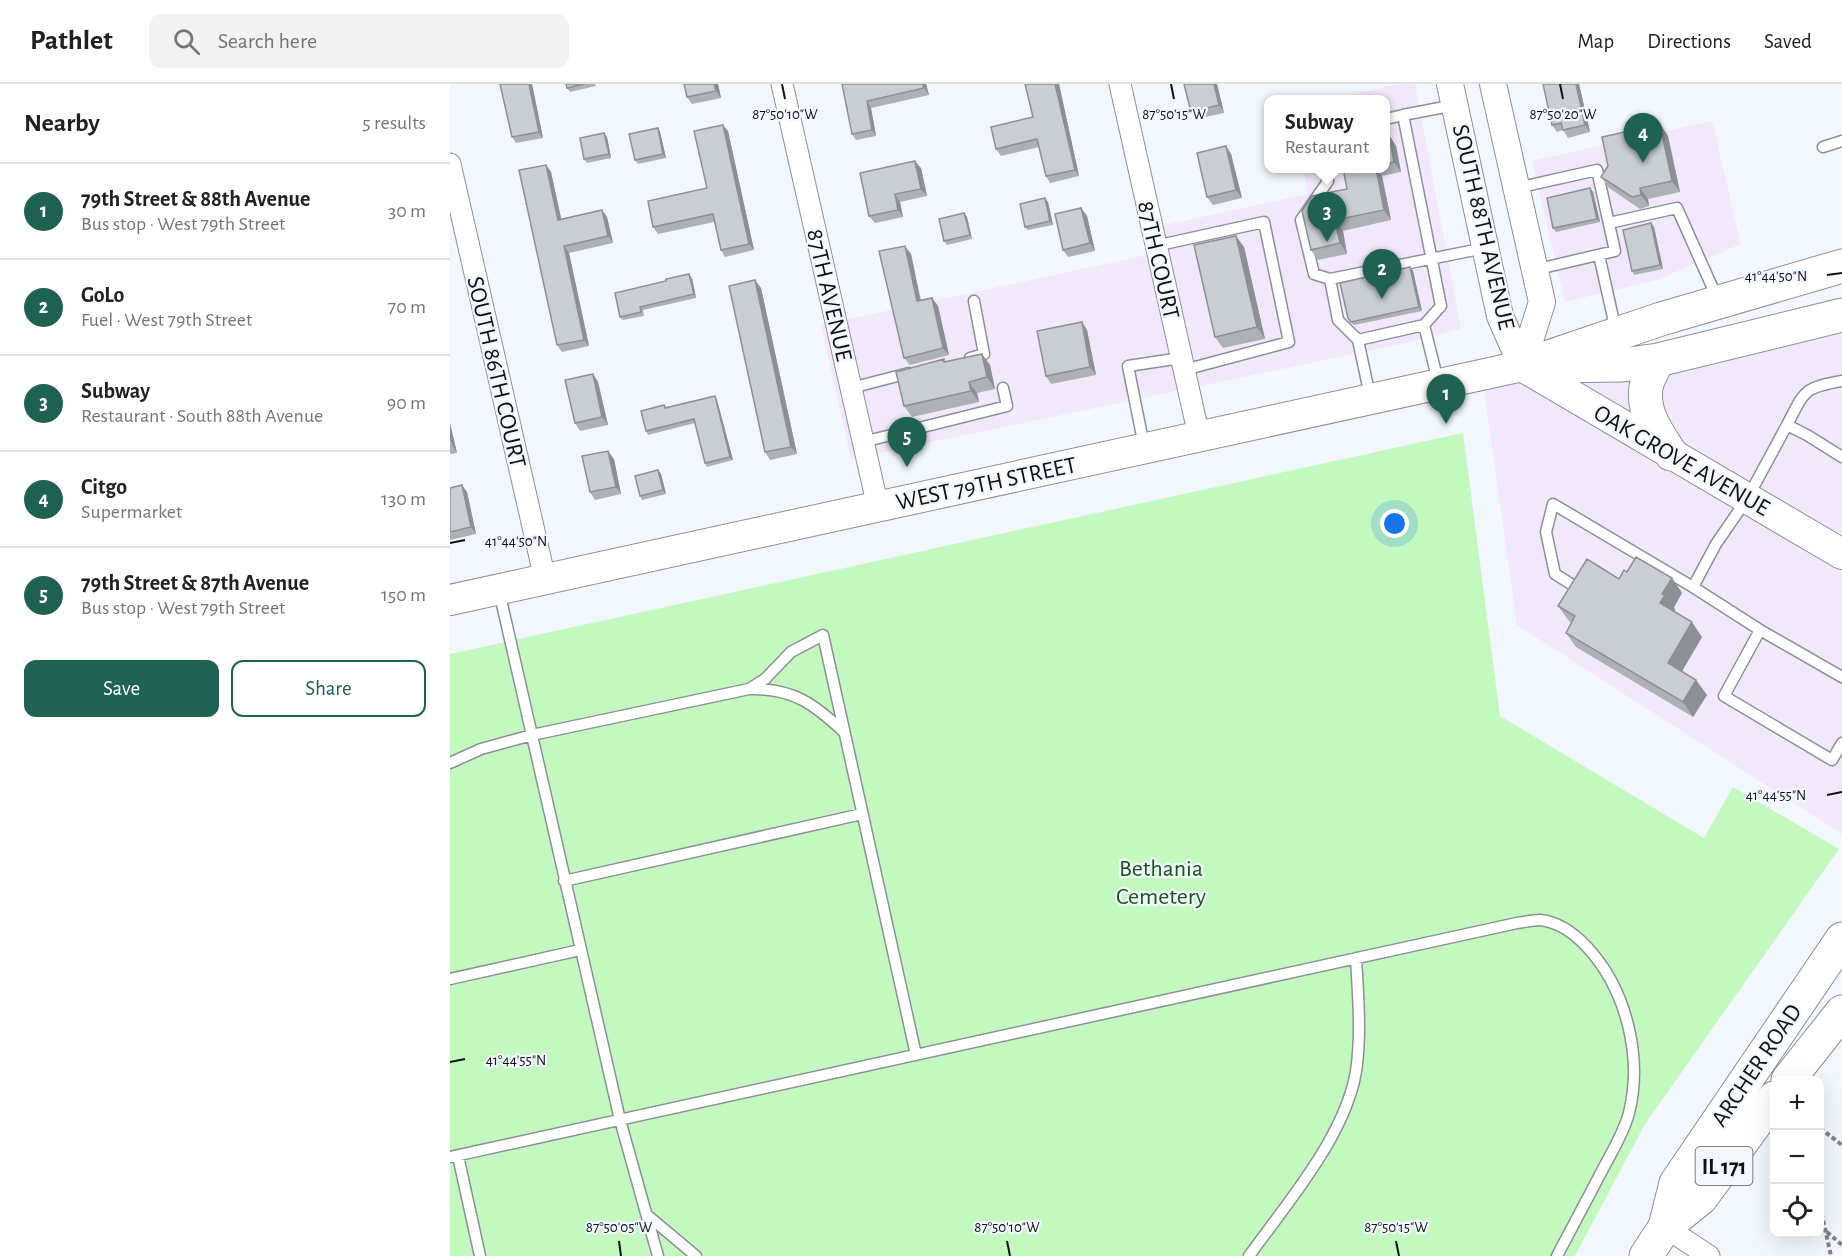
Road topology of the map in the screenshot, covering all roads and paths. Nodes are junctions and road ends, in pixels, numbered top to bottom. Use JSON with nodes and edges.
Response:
{"nodes":[{"id":1,"x":782,"y":84,"type":"edge"},
{"id":2,"x":1120,"y":84,"type":"edge"},
{"id":3,"x":1493,"y":84,"type":"edge"},
{"id":4,"x":1453,"y":95,"type":"edge"},
{"id":5,"x":1403,"y":115,"type":"junction"},
{"id":6,"x":1390,"y":118,"type":"edge"},
{"id":7,"x":1842,"y":141,"type":"edge"},
{"id":8,"x":1823,"y":147,"type":"dead end"},
{"id":9,"x":450,"y":164,"type":"edge"},
{"id":10,"x":1326,"y":173,"type":"edge"},
{"id":11,"x":1517,"y":188,"type":"junction"},
{"id":12,"x":1609,"y":223,"type":"junction"},
{"id":13,"x":1155,"y":246,"type":"junction"},
{"id":14,"x":1485,"y":248,"type":"junction"},
{"id":15,"x":1599,"y":255,"type":"junction"},
{"id":16,"x":1432,"y":258,"type":"junction"},
{"id":17,"x":1842,"y":266,"type":"edge"},
{"id":18,"x":1534,"y":270,"type":"junction"},
{"id":19,"x":1330,"y":279,"type":"junction"},
{"id":20,"x":974,"y":301,"type":"dead end"},
{"id":21,"x":1719,"y":302,"type":"junction"},
{"id":22,"x":1842,"y":315,"type":"edge"},
{"id":23,"x":1424,"y":325,"type":"junction"},
{"id":24,"x":1358,"y":340,"type":"junction"},
{"id":25,"x":1619,"y":349,"type":"junction"},
{"id":26,"x":962,"y":360,"type":"edge"},
{"id":27,"x":1658,"y":360,"type":"junction"},
{"id":28,"x":1182,"y":364,"type":"junction"},
{"id":29,"x":1522,"y":366,"type":"junction"},
{"id":30,"x":918,"y":371,"type":"edge"},
{"id":31,"x":1842,"y":381,"type":"edge"},
{"id":32,"x":1439,"y":384,"type":"junction"},
{"id":33,"x":851,"y":388,"type":"junction"},
{"id":34,"x":1003,"y":388,"type":"dead end"},
{"id":35,"x":1371,"y":399,"type":"junction"},
{"id":36,"x":1787,"y":425,"type":"junction"},
{"id":37,"x":1199,"y":436,"type":"junction"},
{"id":38,"x":863,"y":442,"type":"junction"},
{"id":39,"x":1144,"y":448,"type":"junction"},
{"id":40,"x":1671,"y":454,"type":"junction"},
{"id":41,"x":1842,"y":457,"type":"edge"},
{"id":42,"x":1747,"y":499,"type":"junction"},
{"id":43,"x":878,"y":507,"type":"junction"},
{"id":44,"x":1842,"y":555,"type":"edge"},
{"id":45,"x":545,"y":579,"type":"junction"},
{"id":46,"x":1692,"y":587,"type":"junction"},
{"id":47,"x":498,"y":589,"type":"junction"},
{"id":48,"x":1579,"y":589,"type":"edge"},
{"id":49,"x":450,"y":600,"type":"edge"},
{"id":50,"x":1760,"y":630,"type":"junction"},
{"id":51,"x":1842,"y":677,"type":"edge"},
{"id":52,"x":749,"y":689,"type":"junction"},
{"id":53,"x":844,"y":732,"type":"junction"},
{"id":54,"x":531,"y":735,"type":"junction"},
{"id":55,"x":1842,"y":743,"type":"edge"},
{"id":56,"x":450,"y":763,"type":"edge"},
{"id":57,"x":862,"y":814,"type":"junction"},
{"id":58,"x":564,"y":881,"type":"junction"},
{"id":59,"x":1842,"y":939,"type":"edge"},
{"id":60,"x":580,"y":950,"type":"junction"},
{"id":61,"x":1356,"y":958,"type":"junction"},
{"id":62,"x":450,"y":979,"type":"edge"},
{"id":63,"x":1842,"y":1012,"type":"edge"},
{"id":64,"x":916,"y":1055,"type":"junction"},
{"id":65,"x":1791,"y":1076,"type":"edge"},
{"id":66,"x":1770,"y":1103,"type":"edge"},
{"id":67,"x":620,"y":1120,"type":"junction"},
{"id":68,"x":1823,"y":1130,"type":"edge"},
{"id":69,"x":1842,"y":1145,"type":"edge"},
{"id":70,"x":454,"y":1156,"type":"edge"},
{"id":71,"x":647,"y":1215,"type":"junction"},
{"id":72,"x":1824,"y":1223,"type":"edge"},
{"id":73,"x":1665,"y":1227,"type":"junction"},
{"id":74,"x":1826,"y":1231,"type":"junction"},
{"id":75,"x":1842,"y":1245,"type":"edge"},
{"id":76,"x":480,"y":1256,"type":"edge"},
{"id":77,"x":658,"y":1256,"type":"edge"},
{"id":78,"x":696,"y":1256,"type":"edge"},
{"id":79,"x":1249,"y":1256,"type":"edge"},
{"id":80,"x":1557,"y":1256,"type":"edge"},
{"id":81,"x":1646,"y":1256,"type":"edge"},
{"id":82,"x":1709,"y":1256,"type":"edge"},
{"id":83,"x":1831,"y":1256,"type":"edge"}],
"edges":[{"from":1,"to":33,"type":"street","name":"87TH AVENUE"},
{"from":2,"to":13,"type":"street","name":"87TH COURT"},
{"from":3,"to":11,"type":"street","name":"SOUTH 88TH AVENUE"},
{"from":4,"to":5,"type":"lane"},
{"from":4,"to":14,"type":"street","name":"SOUTH 88TH AVENUE"},
{"from":5,"to":6,"type":"lane"},
{"from":5,"to":16,"type":"lane"},
{"from":7,"to":8,"type":"lane"},
{"from":9,"to":45,"type":"street","name":"SOUTH 86TH COURT"},
{"from":10,"to":19,"type":"lane"},
{"from":11,"to":12,"type":"lane"},
{"from":11,"to":18,"type":"street","name":"SOUTH 88TH AVENUE"},
{"from":12,"to":15,"type":"lane"},
{"from":12,"to":21,"type":"lane"},
{"from":13,"to":28,"type":"street","name":"87TH COURT"},
{"from":13,"to":28,"type":"lane"},
{"from":14,"to":16,"type":"lane"},
{"from":14,"to":29,"type":"street","name":"SOUTH 88TH AVENUE"},
{"from":15,"to":18,"type":"lane"},
{"from":15,"to":25,"type":"lane"},
{"from":16,"to":19,"type":"lane"},
{"from":16,"to":23,"type":"lane"},
{"from":17,"to":21,"type":"main road"},
{"from":18,"to":29,"type":"street","name":"SOUTH 88TH AVENUE"},
{"from":19,"to":24,"type":"lane"},
{"from":20,"to":26,"type":"lane"},
{"from":21,"to":25,"type":"main road"},
{"from":22,"to":27,"type":"main road"},
{"from":23,"to":24,"type":"lane"},
{"from":23,"to":32,"type":"lane"},
{"from":24,"to":35,"type":"lane"},
{"from":25,"to":27,"type":"main road"},
{"from":25,"to":29,"type":"main road"},
{"from":27,"to":40,"type":"main road"},
{"from":28,"to":37,"type":"street","name":"87TH COURT"},
{"from":28,"to":39,"type":"lane"},
{"from":29,"to":32,"type":"main road","name":"WEST 79TH STREET"},
{"from":29,"to":40,"type":"main road","name":"OAK GROVE AVENUE"},
{"from":30,"to":33,"type":"lane"},
{"from":31,"to":36,"type":"lane"},
{"from":32,"to":35,"type":"main road","name":"WEST 79TH STREET"},
{"from":33,"to":38,"type":"street","name":"87TH AVENUE"},
{"from":34,"to":38,"type":"lane"},
{"from":35,"to":37,"type":"main road","name":"WEST 79TH STREET"},
{"from":36,"to":41,"type":"lane"},
{"from":36,"to":42,"type":"lane"},
{"from":37,"to":39,"type":"main road","name":"WEST 79TH STREET"},
{"from":38,"to":43,"type":"street","name":"87TH AVENUE"},
{"from":39,"to":43,"type":"main road","name":"WEST 79TH STREET"},
{"from":40,"to":42,"type":"main road","name":"OAK GROVE AVENUE"},
{"from":42,"to":44,"type":"main road","name":"OAK GROVE AVENUE"},
{"from":42,"to":46,"type":"lane"},
{"from":43,"to":45,"type":"main road","name":"WEST 79TH STREET"},
{"from":45,"to":47,"type":"main road","name":"WEST 79TH STREET"},
{"from":46,"to":48,"type":"lane"},
{"from":46,"to":50,"type":"lane"},
{"from":47,"to":49,"type":"main road","name":"WEST 79TH STREET"},
{"from":47,"to":54,"type":"lane"},
{"from":50,"to":51,"type":"lane"},
{"from":50,"to":55,"type":"lane"},
{"from":52,"to":53,"type":"lane"},
{"from":52,"to":53,"type":"lane"},
{"from":52,"to":54,"type":"lane"},
{"from":53,"to":57,"type":"lane"},
{"from":54,"to":56,"type":"lane"},
{"from":54,"to":58,"type":"lane"},
{"from":57,"to":58,"type":"lane"},
{"from":57,"to":64,"type":"lane"},
{"from":58,"to":60,"type":"lane"},
{"from":59,"to":73,"type":"main road","name":"ARCHER ROAD","number":"IL 171"},
{"from":60,"to":62,"type":"lane"},
{"from":60,"to":67,"type":"lane"},
{"from":61,"to":64,"type":"lane"},
{"from":61,"to":79,"type":"lane"},
{"from":61,"to":80,"type":"lane"},
{"from":63,"to":65,"type":"main road","name":"ARCHER ROAD"},
{"from":64,"to":67,"type":"lane"},
{"from":66,"to":73,"type":"main road","name":"ARCHER ROAD","number":"IL 171"},
{"from":67,"to":70,"type":"lane"},
{"from":67,"to":71,"type":"lane"},
{"from":68,"to":69,"type":"path"},
{"from":70,"to":76,"type":"lane"},
{"from":71,"to":77,"type":"lane"},
{"from":71,"to":78,"type":"lane"},
{"from":72,"to":74,"type":"path"},
{"from":73,"to":81,"type":"main road","name":"ARCHER ROAD","number":"IL 171"},
{"from":73,"to":82,"type":"street"},
{"from":74,"to":75,"type":"path"},
{"from":74,"to":83,"type":"path"}]}
